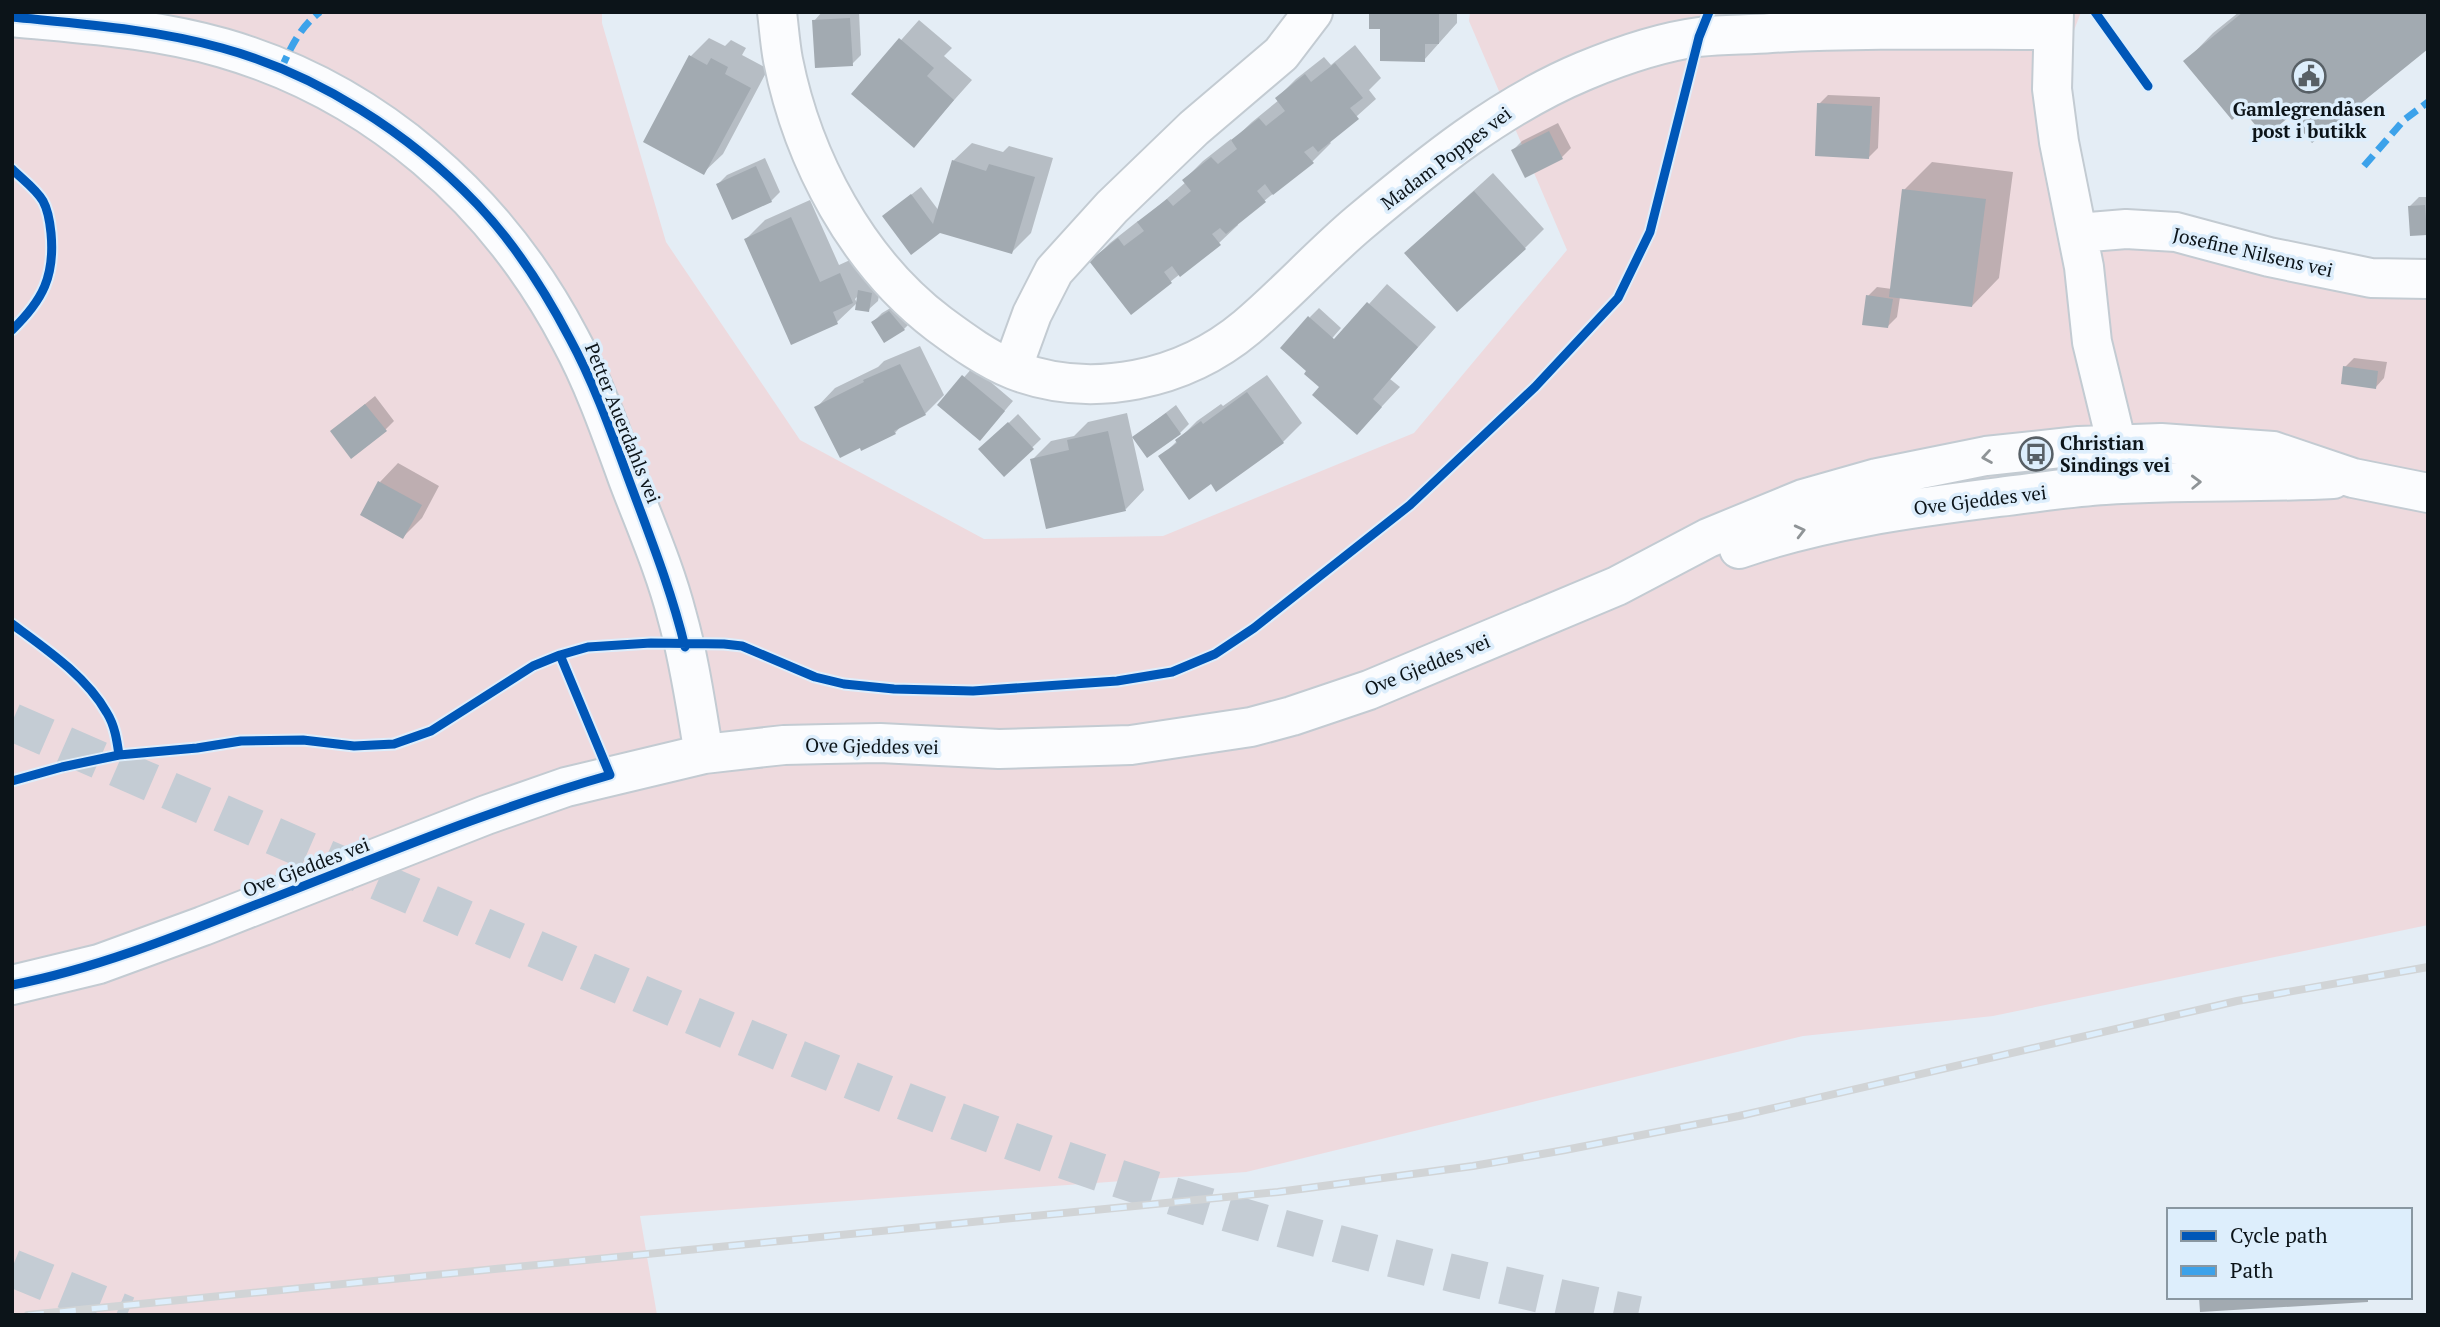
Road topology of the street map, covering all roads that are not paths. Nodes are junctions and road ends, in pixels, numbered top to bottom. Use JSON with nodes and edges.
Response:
{"nodes":[{"id":1,"x":777,"y":12,"type":"edge"},
{"id":2,"x":1313,"y":12,"type":"edge"},
{"id":3,"x":12,"y":17,"type":"edge"},
{"id":4,"x":2053,"y":21,"type":"edge"},
{"id":5,"x":2078,"y":233,"type":"junction"},
{"id":6,"x":2428,"y":279,"type":"edge"},
{"id":7,"x":2092,"y":342,"type":"junction"},
{"id":8,"x":1012,"y":369,"type":"junction"},
{"id":9,"x":2117,"y":445,"type":"junction"},
{"id":10,"x":2079,"y":446,"type":"junction"},
{"id":11,"x":2353,"y":478,"type":"junction"},
{"id":12,"x":2103,"y":485,"type":"junction"},
{"id":13,"x":2428,"y":493,"type":"edge"},
{"id":14,"x":1617,"y":586,"type":"junction"},
{"id":15,"x":704,"y":754,"type":"junction"},
{"id":16,"x":12,"y":985,"type":"edge"}],
"edges":[{"from":1,"to":8,"type":"street","name":"Madam Poppes vei"},
{"from":2,"to":8,"type":"street"},
{"from":3,"to":15,"type":"street","name":"Petter Auerdahls vei"},
{"from":4,"to":5,"type":"street"},
{"from":4,"to":8,"type":"street","name":"Madam Poppes vei"},
{"from":5,"to":6,"type":"street","name":"Josefine Nilsens vei"},
{"from":5,"to":7,"type":"street"},
{"from":7,"to":9,"type":"street"},
{"from":7,"to":10,"type":"street"},
{"from":9,"to":10,"type":"street","name":"Ove Gjeddes vei"},
{"from":9,"to":11,"type":"street","name":"Ove Gjeddes vei"},
{"from":9,"to":12,"type":"street"},
{"from":10,"to":12,"type":"street"},
{"from":10,"to":14,"type":"street","name":"Ove Gjeddes vei","one_way":true},
{"from":12,"to":11,"type":"street","name":"Ove Gjeddes vei","one_way":true},
{"from":11,"to":13,"type":"street","name":"Ove Gjeddes vei"},
{"from":14,"to":12,"type":"street","name":"Ove Gjeddes vei","one_way":true},
{"from":14,"to":15,"type":"street","name":"Ove Gjeddes vei"},
{"from":15,"to":16,"type":"street","name":"Ove Gjeddes vei"}]}
